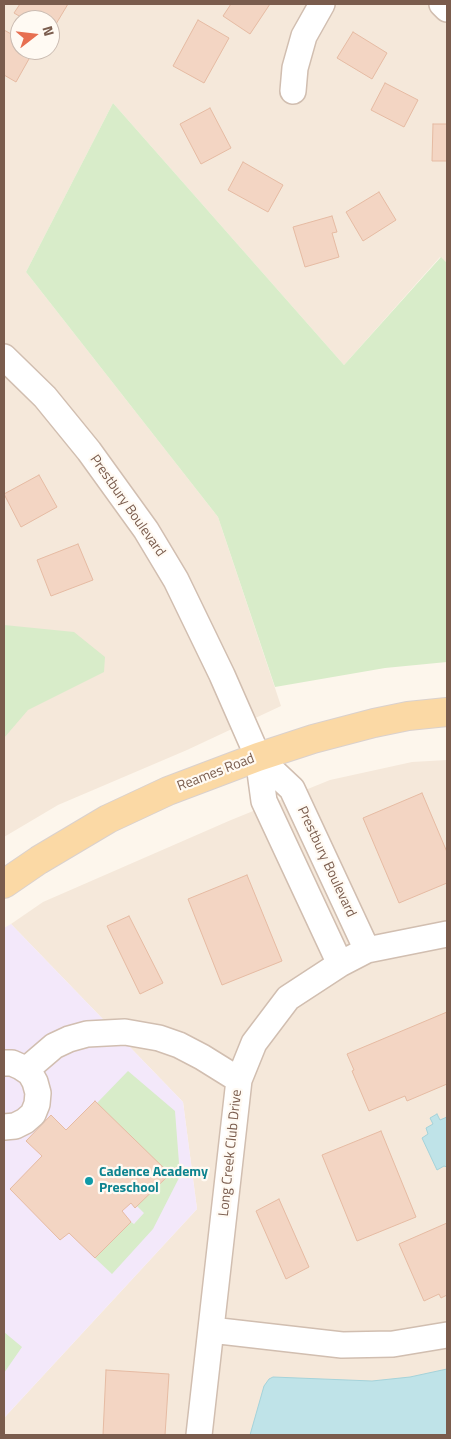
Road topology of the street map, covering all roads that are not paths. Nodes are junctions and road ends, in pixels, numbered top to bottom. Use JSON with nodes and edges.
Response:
{"nodes":[{"id":1,"x":322,"y":4,"type":"edge"},
{"id":2,"x":442,"y":4,"type":"edge"},
{"id":3,"x":447,"y":9,"type":"edge"},
{"id":4,"x":293,"y":91,"type":"dead end"},
{"id":5,"x":4,"y":357,"type":"edge"},
{"id":6,"x":447,"y":712,"type":"edge"},
{"id":7,"x":258,"y":757,"type":"junction"},
{"id":8,"x":4,"y":884,"type":"edge"},
{"id":9,"x":447,"y":934,"type":"edge"},
{"id":10,"x":367,"y":950,"type":"junction"},
{"id":11,"x":340,"y":964,"type":"junction"},
{"id":12,"x":15,"y":1067,"type":"edge"},
{"id":13,"x":239,"y":1080,"type":"junction"},
{"id":14,"x":4,"y":1127,"type":"edge"},
{"id":15,"x":211,"y":1330,"type":"junction"},
{"id":16,"x":447,"y":1335,"type":"edge"},
{"id":17,"x":199,"y":1435,"type":"edge"}],
"edges":[{"from":1,"to":4,"type":"street"},
{"from":2,"to":3,"type":"street"},
{"from":5,"to":7,"type":"street","name":"Prestbury Boulevard"},
{"from":6,"to":7,"type":"main road","name":"Reames Road"},
{"from":7,"to":8,"type":"main road","name":"Reames Road"},
{"from":7,"to":10,"type":"street","name":"Prestbury Boulevard"},
{"from":7,"to":11,"type":"street","name":"Prestbury Boulevard"},
{"from":9,"to":10,"type":"street","name":"Long Creek Club Drive"},
{"from":10,"to":11,"type":"street","name":"Long Creek Club Drive"},
{"from":11,"to":13,"type":"street","name":"Long Creek Club Drive"},
{"from":12,"to":13,"type":"street"},
{"from":12,"to":14,"type":"street"},
{"from":13,"to":15,"type":"street","name":"Long Creek Club Drive"},
{"from":15,"to":16,"type":"street"},
{"from":15,"to":17,"type":"street","name":"Long Creek Club Drive"}]}
